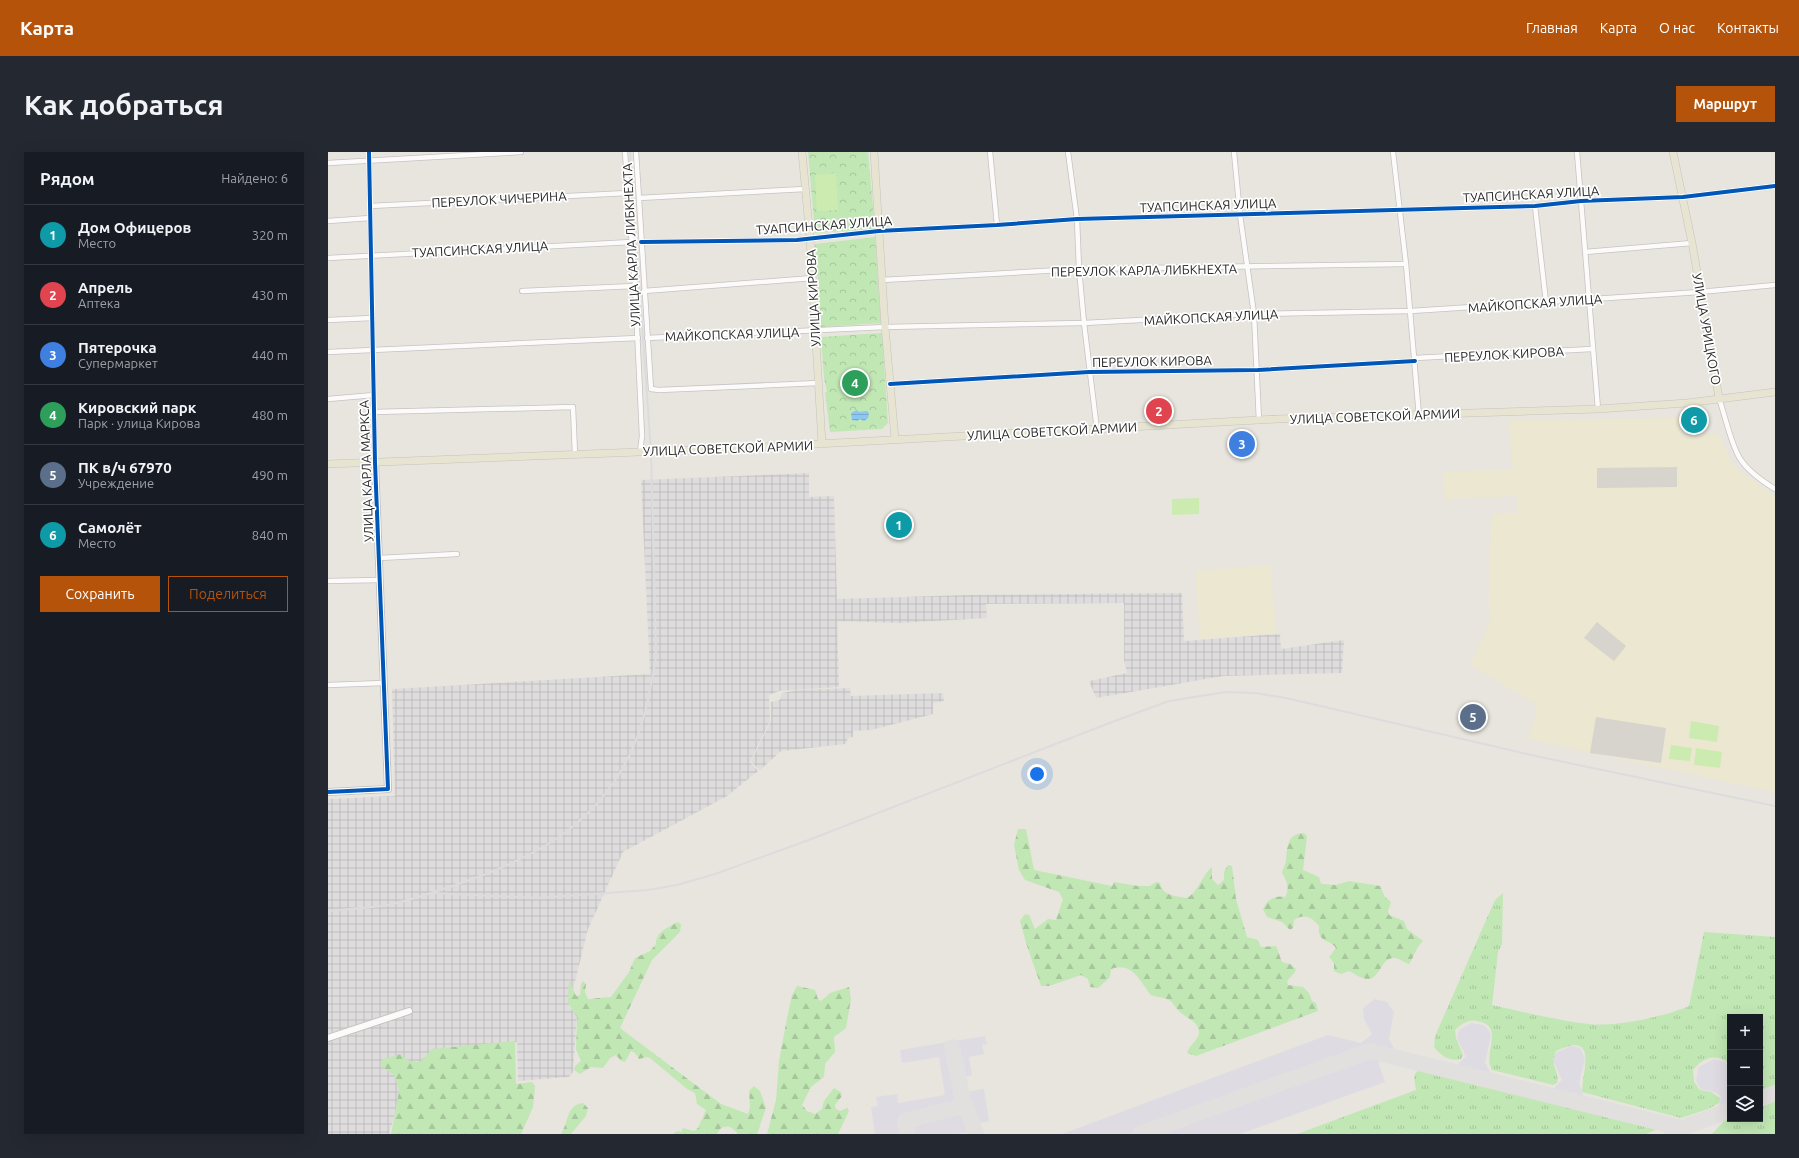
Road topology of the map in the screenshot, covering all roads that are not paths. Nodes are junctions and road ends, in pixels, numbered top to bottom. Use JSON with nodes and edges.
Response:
{"nodes":[{"id":1,"x":369,"y":152,"type":"edge"},
{"id":2,"x":521,"y":152,"type":"edge"},
{"id":3,"x":625,"y":152,"type":"edge"},
{"id":4,"x":636,"y":152,"type":"edge"},
{"id":5,"x":802,"y":152,"type":"edge"},
{"id":6,"x":874,"y":152,"type":"edge"},
{"id":7,"x":990,"y":152,"type":"edge"},
{"id":8,"x":1068,"y":152,"type":"edge"},
{"id":9,"x":1234,"y":152,"type":"edge"},
{"id":10,"x":1393,"y":152,"type":"edge"},
{"id":11,"x":1577,"y":152,"type":"edge"},
{"id":12,"x":1673,"y":152,"type":"edge"},
{"id":13,"x":369,"y":160,"type":"junction"},
{"id":14,"x":328,"y":163,"type":"edge"},
{"id":15,"x":1775,"y":186,"type":"edge"},
{"id":16,"x":805,"y":189,"type":"junction"},
{"id":17,"x":628,"y":193,"type":"junction"},
{"id":18,"x":1683,"y":197,"type":"junction"},
{"id":19,"x":639,"y":198,"type":"junction"},
{"id":20,"x":1581,"y":201,"type":"junction"},
{"id":21,"x":370,"y":206,"type":"junction"},
{"id":22,"x":1535,"y":206,"type":"junction"},
{"id":23,"x":1400,"y":211,"type":"junction"},
{"id":24,"x":1240,"y":215,"type":"junction"},
{"id":25,"x":370,"y":218,"type":"junction"},
{"id":26,"x":1077,"y":219,"type":"junction"},
{"id":27,"x":328,"y":221,"type":"edge"},
{"id":28,"x":997,"y":225,"type":"junction"},
{"id":29,"x":879,"y":231,"type":"junction"},
{"id":30,"x":810,"y":238,"type":"junction"},
{"id":31,"x":632,"y":242,"type":"junction"},
{"id":32,"x":641,"y":242,"type":"junction"},
{"id":33,"x":1692,"y":243,"type":"junction"},
{"id":34,"x":1585,"y":252,"type":"junction"},
{"id":35,"x":371,"y":255,"type":"junction"},
{"id":36,"x":328,"y":258,"type":"edge"},
{"id":37,"x":1406,"y":264,"type":"junction"},
{"id":38,"x":1248,"y":268,"type":"junction"},
{"id":39,"x":1079,"y":270,"type":"junction"},
{"id":40,"x":813,"y":278,"type":"junction"},
{"id":41,"x":882,"y":280,"type":"junction"},
{"id":42,"x":1775,"y":285,"type":"edge"},
{"id":43,"x":635,"y":286,"type":"junction"},
{"id":44,"x":644,"y":290,"type":"junction"},
{"id":45,"x":522,"y":291,"type":"dead end"},
{"id":46,"x":1700,"y":292,"type":"junction"},
{"id":47,"x":1588,"y":299,"type":"junction"},
{"id":48,"x":1546,"y":302,"type":"junction"},
{"id":49,"x":1411,"y":311,"type":"junction"},
{"id":50,"x":1254,"y":314,"type":"junction"},
{"id":51,"x":372,"y":318,"type":"junction"},
{"id":52,"x":328,"y":320,"type":"edge"},
{"id":53,"x":1084,"y":323,"type":"junction"},
{"id":54,"x":885,"y":327,"type":"junction"},
{"id":55,"x":815,"y":331,"type":"junction"},
{"id":56,"x":638,"y":338,"type":"junction"},
{"id":57,"x":647,"y":338,"type":"junction"},
{"id":58,"x":373,"y":349,"type":"junction"},
{"id":59,"x":1592,"y":349,"type":"junction"},
{"id":60,"x":328,"y":352,"type":"edge"},
{"id":61,"x":1415,"y":360,"type":"junction"},
{"id":62,"x":1258,"y":370,"type":"junction"},
{"id":63,"x":1089,"y":372,"type":"junction"},
{"id":64,"x":818,"y":383,"type":"junction"},
{"id":65,"x":890,"y":384,"type":"junction"},
{"id":66,"x":1775,"y":392,"type":"edge"},
{"id":67,"x":374,"y":395,"type":"junction"},
{"id":68,"x":1719,"y":398,"type":"junction"},
{"id":69,"x":328,"y":399,"type":"edge"},
{"id":70,"x":1598,"y":409,"type":"junction"},
{"id":71,"x":374,"y":412,"type":"junction"},
{"id":72,"x":1419,"y":416,"type":"junction"},
{"id":73,"x":1259,"y":421,"type":"junction"},
{"id":74,"x":1097,"y":430,"type":"junction"},
{"id":75,"x":895,"y":439,"type":"junction"},
{"id":76,"x":822,"y":444,"type":"junction"},
{"id":77,"x":640,"y":452,"type":"junction"},
{"id":78,"x":575,"y":455,"type":"junction"},
{"id":79,"x":375,"y":462,"type":"junction"},
{"id":80,"x":328,"y":464,"type":"edge"},
{"id":81,"x":1775,"y":489,"type":"edge"},
{"id":82,"x":457,"y":554,"type":"dead end"},
{"id":83,"x":379,"y":558,"type":"junction"},
{"id":84,"x":380,"y":580,"type":"junction"},
{"id":85,"x":328,"y":581,"type":"edge"},
{"id":86,"x":384,"y":683,"type":"junction"},
{"id":87,"x":328,"y":685,"type":"edge"},
{"id":88,"x":328,"y":792,"type":"edge"},
{"id":89,"x":409,"y":1011,"type":"dead end"},
{"id":90,"x":328,"y":1038,"type":"edge"}],
"edges":[{"from":1,"to":13,"type":"street","name":"УЛИЦА КАРЛА МАРКСА"},
{"from":2,"to":13,"type":"street"},
{"from":3,"to":17,"type":"street","name":"УЛИЦА КАРЛА ЛИБКНЕХТА"},
{"from":4,"to":19,"type":"street","name":"УЛИЦА КАРЛА ЛИБКНЕХТА"},
{"from":5,"to":16,"type":"main road","name":"УЛИЦА КИРОВА"},
{"from":6,"to":29,"type":"main road"},
{"from":7,"to":28,"type":"street"},
{"from":8,"to":26,"type":"street"},
{"from":9,"to":24,"type":"street"},
{"from":10,"to":23,"type":"street"},
{"from":11,"to":20,"type":"street"},
{"from":12,"to":18,"type":"main road","name":"УЛИЦА УРИЦКОГО"},
{"from":13,"to":14,"type":"street"},
{"from":13,"to":21,"type":"street","name":"УЛИЦА КАРЛА МАРКСА"},
{"from":15,"to":18,"type":"street","name":"ТУАПСИНСКАЯ УЛИЦА"},
{"from":16,"to":19,"type":"street"},
{"from":16,"to":30,"type":"main road","name":"УЛИЦА КИРОВА"},
{"from":17,"to":21,"type":"street","name":"ПЕРЕУЛОК ЧИЧЕРИНА"},
{"from":17,"to":31,"type":"street","name":"УЛИЦА КАРЛА ЛИБКНЕХТА"},
{"from":18,"to":20,"type":"street","name":"ТУАПСИНСКАЯ УЛИЦА"},
{"from":18,"to":33,"type":"main road","name":"УЛИЦА УРИЦКОГО"},
{"from":19,"to":32,"type":"street","name":"УЛИЦА КАРЛА ЛИБКНЕХТА"},
{"from":20,"to":22,"type":"street","name":"ТУАПСИНСКАЯ УЛИЦА"},
{"from":20,"to":34,"type":"street"},
{"from":21,"to":25,"type":"street","name":"УЛИЦА КАРЛА МАРКСА"},
{"from":22,"to":23,"type":"street","name":"ТУАПСИНСКАЯ УЛИЦА"},
{"from":22,"to":48,"type":"street","name":"ТУАПСИНСКАЯ УЛИЦА"},
{"from":23,"to":24,"type":"street","name":"ТУАПСИНСКАЯ УЛИЦА"},
{"from":23,"to":37,"type":"street"},
{"from":24,"to":26,"type":"street","name":"ТУАПСИНСКАЯ УЛИЦА"},
{"from":24,"to":38,"type":"street"},
{"from":25,"to":27,"type":"street"},
{"from":25,"to":35,"type":"street","name":"УЛИЦА КАРЛА МАРКСА"},
{"from":26,"to":28,"type":"street","name":"ТУАПСИНСКАЯ УЛИЦА"},
{"from":26,"to":39,"type":"street"},
{"from":28,"to":29,"type":"street","name":"ТУАПСИНСКАЯ УЛИЦА"},
{"from":29,"to":30,"type":"street","name":"ТУАПСИНСКАЯ УЛИЦА"},
{"from":29,"to":41,"type":"main road"},
{"from":30,"to":32,"type":"street","name":"ТУАПСИНСКАЯ УЛИЦА"},
{"from":30,"to":40,"type":"main road","name":"УЛИЦА КИРОВА"},
{"from":31,"to":35,"type":"street","name":"ТУАПСИНСКАЯ УЛИЦА"},
{"from":31,"to":43,"type":"street","name":"УЛИЦА КАРЛА ЛИБКНЕХТА"},
{"from":32,"to":44,"type":"street","name":"УЛИЦА КАРЛА ЛИБКНЕХТА"},
{"from":33,"to":34,"type":"street"},
{"from":33,"to":46,"type":"main road","name":"УЛИЦА УРИЦКОГО"},
{"from":34,"to":47,"type":"street"},
{"from":35,"to":36,"type":"street","name":"ТУАПСИНСКАЯ УЛИЦА"},
{"from":35,"to":51,"type":"street","name":"УЛИЦА КАРЛА МАРКСА"},
{"from":37,"to":38,"type":"street","name":"ПЕРЕУЛОК КАРЛА ЛИБКНЕХТА"},
{"from":37,"to":49,"type":"street"},
{"from":38,"to":39,"type":"street","name":"ПЕРЕУЛОК КАРЛА ЛИБКНЕХТА"},
{"from":38,"to":50,"type":"street"},
{"from":39,"to":41,"type":"street","name":"ПЕРЕУЛОК КАРЛА ЛИБКНЕХТА"},
{"from":39,"to":53,"type":"street"},
{"from":40,"to":44,"type":"street"},
{"from":40,"to":55,"type":"main road","name":"УЛИЦА КИРОВА"},
{"from":41,"to":54,"type":"main road"},
{"from":42,"to":46,"type":"street","name":"МАЙКОПСКАЯ УЛИЦА"},
{"from":43,"to":45,"type":"street","name":"УЛИЦА КАРЛА ЛИБКНЕХТА"},
{"from":43,"to":56,"type":"street","name":"УЛИЦА КАРЛА ЛИБКНЕХТА"},
{"from":44,"to":57,"type":"street","name":"УЛИЦА КАРЛА ЛИБКНЕХТА"},
{"from":46,"to":47,"type":"street","name":"МАЙКОПСКАЯ УЛИЦА"},
{"from":46,"to":68,"type":"main road","name":"УЛИЦА УРИЦКОГО"},
{"from":47,"to":48,"type":"street","name":"МАЙКОПСКАЯ УЛИЦА"},
{"from":47,"to":59,"type":"street"},
{"from":48,"to":49,"type":"street","name":"МАЙКОПСКАЯ УЛИЦА"},
{"from":49,"to":50,"type":"street","name":"МАЙКОПСКАЯ УЛИЦА"},
{"from":49,"to":61,"type":"street"},
{"from":50,"to":53,"type":"street","name":"МАЙКОПСКАЯ УЛИЦА"},
{"from":50,"to":62,"type":"street"},
{"from":51,"to":52,"type":"street"},
{"from":51,"to":58,"type":"street","name":"УЛИЦА КАРЛА МАРКСА"},
{"from":53,"to":54,"type":"street","name":"МАЙКОПСКАЯ УЛИЦА"},
{"from":53,"to":63,"type":"street"},
{"from":54,"to":55,"type":"street","name":"МАЙКОПСКАЯ УЛИЦА"},
{"from":54,"to":65,"type":"main road"},
{"from":55,"to":57,"type":"street","name":"МАЙКОПСКАЯ УЛИЦА"},
{"from":55,"to":64,"type":"main road","name":"УЛИЦА КИРОВА"},
{"from":56,"to":58,"type":"street"},
{"from":56,"to":77,"type":"street","name":"УЛИЦА КАРЛА ЛИБКНЕХТА"},
{"from":57,"to":64,"type":"street","name":"УЛИЦА КАРЛА ЛИБКНЕХТА"},
{"from":58,"to":60,"type":"street"},
{"from":58,"to":67,"type":"street","name":"УЛИЦА КАРЛА МАРКСА"},
{"from":59,"to":61,"type":"street","name":"ПЕРЕУЛОК КИРОВА"},
{"from":59,"to":70,"type":"street"},
{"from":61,"to":62,"type":"street","name":"ПЕРЕУЛОК КИРОВА"},
{"from":61,"to":72,"type":"street"},
{"from":62,"to":63,"type":"street","name":"ПЕРЕУЛОК КИРОВА"},
{"from":62,"to":73,"type":"street"},
{"from":63,"to":65,"type":"street","name":"ПЕРЕУЛОК КИРОВА"},
{"from":63,"to":74,"type":"street"},
{"from":64,"to":76,"type":"main road","name":"УЛИЦА КИРОВА"},
{"from":65,"to":75,"type":"main road"},
{"from":66,"to":68,"type":"main road","name":"УЛИЦА СОВЕТСКОЙ АРМИИ"},
{"from":67,"to":69,"type":"street"},
{"from":67,"to":71,"type":"street","name":"УЛИЦА КАРЛА МАРКСА"},
{"from":68,"to":70,"type":"main road","name":"УЛИЦА СОВЕТСКОЙ АРМИИ"},
{"from":68,"to":81,"type":"street","name":"УЛИЦА УРИЦКОГО"},
{"from":70,"to":72,"type":"main road","name":"УЛИЦА СОВЕТСКОЙ АРМИИ"},
{"from":71,"to":78,"type":"street","name":"УЛИЦА КАРЛА МАРКСА"},
{"from":71,"to":79,"type":"street","name":"УЛИЦА КАРЛА МАРКСА"},
{"from":72,"to":73,"type":"main road","name":"УЛИЦА СОВЕТСКОЙ АРМИИ"},
{"from":73,"to":74,"type":"main road","name":"УЛИЦА СОВЕТСКОЙ АРМИИ"},
{"from":74,"to":75,"type":"main road","name":"УЛИЦА СОВЕТСКОЙ АРМИИ"},
{"from":75,"to":76,"type":"main road","name":"УЛИЦА СОВЕТСКОЙ АРМИИ"},
{"from":76,"to":77,"type":"main road","name":"УЛИЦА СОВЕТСКОЙ АРМИИ"},
{"from":77,"to":78,"type":"main road","name":"УЛИЦА СОВЕТСКОЙ АРМИИ"},
{"from":78,"to":79,"type":"main road","name":"УЛИЦА СОВЕТСКОЙ АРМИИ"},
{"from":79,"to":80,"type":"main road","name":"УЛИЦА СОВЕТСКОЙ АРМИИ"},
{"from":79,"to":83,"type":"street","name":"УЛИЦА КАРЛА МАРКСА"},
{"from":82,"to":83,"type":"street","name":"УЛИЦА КАРЛА МАРКСА"},
{"from":83,"to":84,"type":"street","name":"УЛИЦА КАРЛА МАРКСА"},
{"from":84,"to":85,"type":"street"},
{"from":84,"to":86,"type":"street","name":"УЛИЦА КАРЛА МАРКСА"},
{"from":86,"to":87,"type":"street"},
{"from":86,"to":88,"type":"street","name":"УЛИЦА КАРЛА МАРКСА"},
{"from":89,"to":90,"type":"street"}]}
